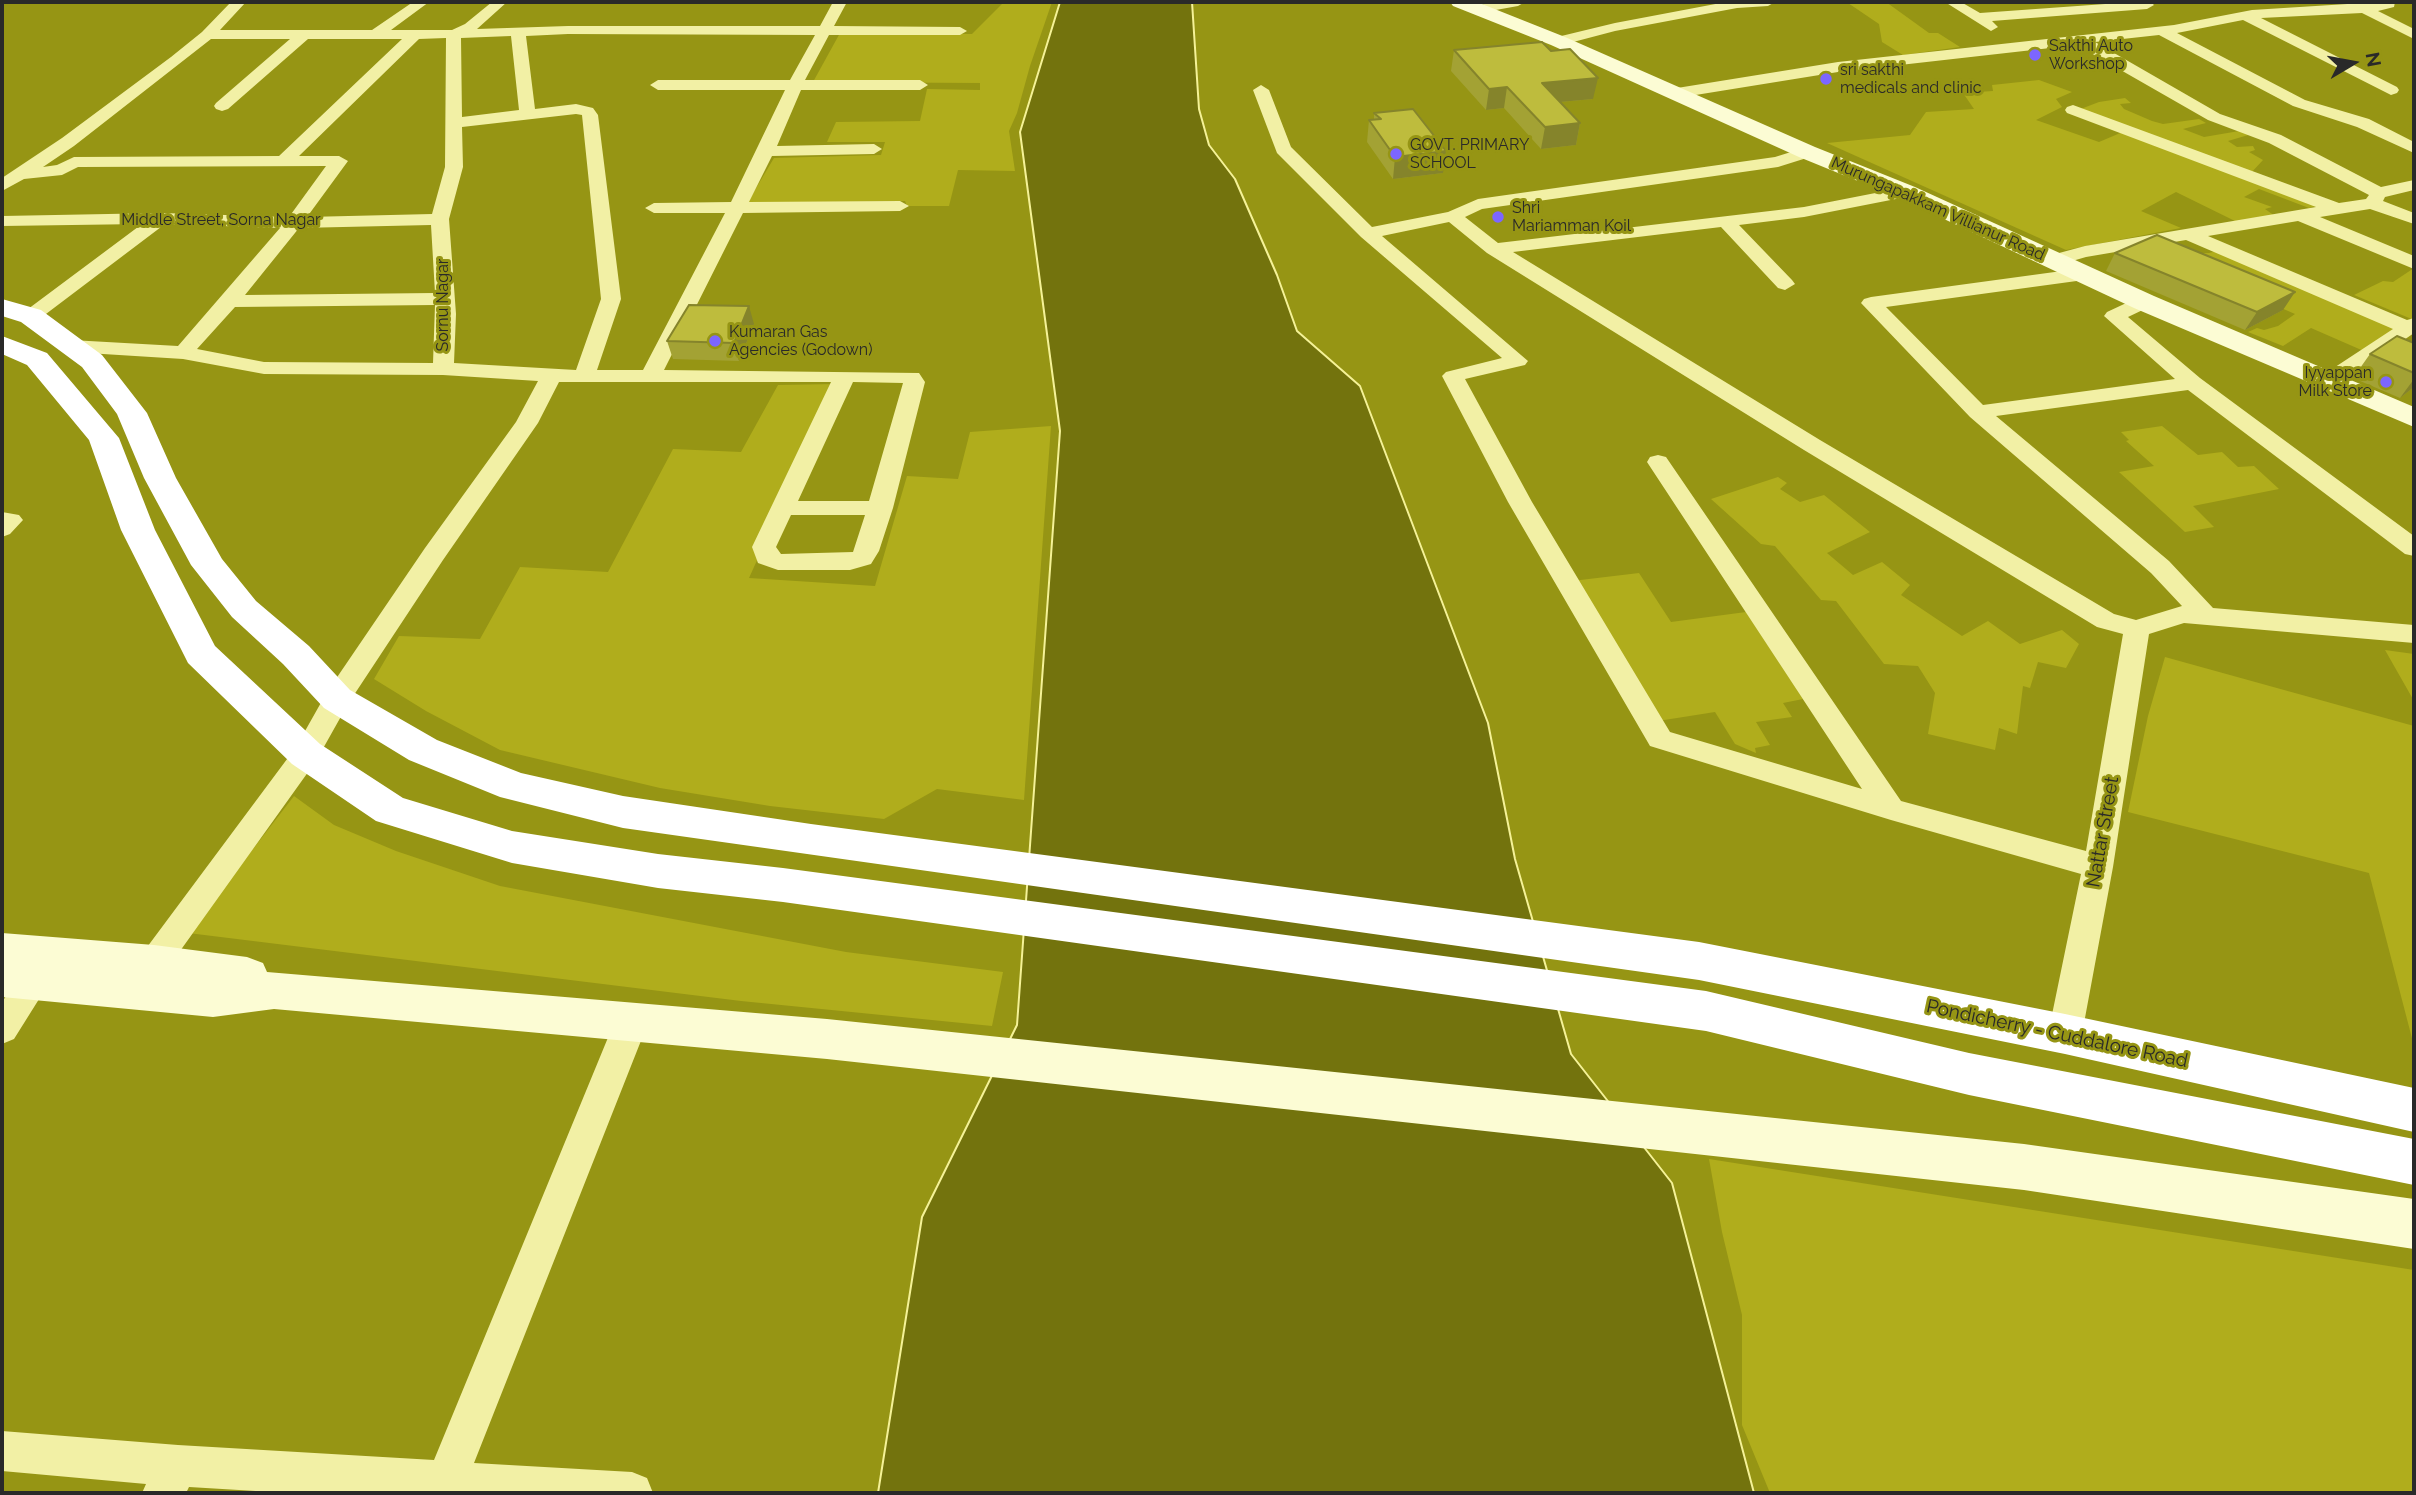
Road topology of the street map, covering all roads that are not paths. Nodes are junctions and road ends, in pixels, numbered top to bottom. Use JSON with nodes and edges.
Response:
{"nodes":[{"id":1,"x":239,"y":2,"type":"edge"},
{"id":2,"x":422,"y":2,"type":"edge"},
{"id":3,"x":500,"y":2,"type":"edge"},
{"id":4,"x":840,"y":2,"type":"edge"},
{"id":5,"x":1518,"y":2,"type":"edge"},
{"id":6,"x":1768,"y":2,"type":"edge"},
{"id":7,"x":1952,"y":2,"type":"edge"},
{"id":8,"x":2219,"y":2,"type":"edge"},
{"id":9,"x":2302,"y":2,"type":"edge"},
{"id":10,"x":2386,"y":2,"type":"edge"},
{"id":11,"x":2147,"y":5,"type":"dead end"},
{"id":12,"x":1469,"y":6,"type":"edge"},
{"id":13,"x":2364,"y":9,"type":"junction"},
{"id":14,"x":2318,"y":11,"type":"junction"},
{"id":15,"x":2244,"y":15,"type":"junction"},
{"id":16,"x":1978,"y":18,"type":"junction"},
{"id":17,"x":2414,"y":20,"type":"edge"},
{"id":18,"x":2390,"y":22,"type":"junction"},
{"id":19,"x":827,"y":30,"type":"junction"},
{"id":20,"x":2161,"y":30,"type":"junction"},
{"id":21,"x":960,"y":31,"type":"dead end"},
{"id":22,"x":518,"y":32,"type":"junction"},
{"id":23,"x":453,"y":34,"type":"junction"},
{"id":24,"x":207,"y":35,"type":"junction"},
{"id":25,"x":304,"y":35,"type":"junction"},
{"id":26,"x":374,"y":35,"type":"junction"},
{"id":27,"x":414,"y":35,"type":"junction"},
{"id":28,"x":2414,"y":35,"type":"edge"},
{"id":29,"x":2078,"y":39,"type":"junction"},
{"id":30,"x":1558,"y":41,"type":"junction"},
{"id":31,"x":2021,"y":45,"type":"junction"},
{"id":32,"x":658,"y":85,"type":"dead end"},
{"id":33,"x":795,"y":85,"type":"junction"},
{"id":34,"x":920,"y":85,"type":"dead end"},
{"id":35,"x":1261,"y":90,"type":"dead end"},
{"id":36,"x":2391,"y":90,"type":"dead end"},
{"id":37,"x":1677,"y":93,"type":"junction"},
{"id":38,"x":222,"y":106,"type":"dead end"},
{"id":39,"x":2073,"y":110,"type":"dead end"},
{"id":40,"x":528,"y":114,"type":"junction"},
{"id":41,"x":452,"y":123,"type":"junction"},
{"id":42,"x":2414,"y":148,"type":"edge"},
{"id":43,"x":874,"y":149,"type":"dead end"},
{"id":44,"x":766,"y":151,"type":"junction"},
{"id":45,"x":1807,"y":152,"type":"junction"},
{"id":46,"x":284,"y":160,"type":"junction"},
{"id":47,"x":22,"y":174,"type":"junction"},
{"id":48,"x":2414,"y":185,"type":"edge"},
{"id":49,"x":2,"y":186,"type":"edge"},
{"id":50,"x":1906,"y":192,"type":"junction"},
{"id":51,"x":2376,"y":198,"type":"junction"},
{"id":52,"x":900,"y":206,"type":"dead end"},
{"id":53,"x":654,"y":208,"type":"dead end"},
{"id":54,"x":736,"y":208,"type":"junction"},
{"id":55,"x":2337,"y":209,"type":"junction"},
{"id":56,"x":2299,"y":215,"type":"junction"},
{"id":57,"x":1453,"y":216,"type":"junction"},
{"id":58,"x":161,"y":218,"type":"junction"},
{"id":59,"x":440,"y":219,"type":"junction"},
{"id":60,"x":2414,"y":219,"type":"edge"},
{"id":61,"x":2,"y":221,"type":"edge"},
{"id":62,"x":1725,"y":221,"type":"junction"},
{"id":63,"x":294,"y":223,"type":"junction"},
{"id":64,"x":1368,"y":233,"type":"junction"},
{"id":65,"x":2189,"y":234,"type":"junction"},
{"id":66,"x":1494,"y":249,"type":"junction"},
{"id":67,"x":2055,"y":260,"type":"junction"},
{"id":68,"x":2414,"y":263,"type":"edge"},
{"id":69,"x":2084,"y":274,"type":"junction"},
{"id":70,"x":1785,"y":284,"type":"dead end"},
{"id":71,"x":445,"y":299,"type":"junction"},
{"id":72,"x":230,"y":301,"type":"junction"},
{"id":73,"x":2144,"y":302,"type":"junction"},
{"id":74,"x":17,"y":312,"type":"edge"},
{"id":75,"x":2412,"y":326,"type":"edge"},
{"id":76,"x":2,"y":344,"type":"edge"},
{"id":77,"x":71,"y":346,"type":"junction"},
{"id":78,"x":183,"y":353,"type":"junction"},
{"id":79,"x":443,"y":369,"type":"junction"},
{"id":80,"x":651,"y":375,"type":"junction"},
{"id":81,"x":552,"y":376,"type":"junction"},
{"id":82,"x":584,"y":376,"type":"junction"},
{"id":83,"x":845,"y":376,"type":"junction"},
{"id":84,"x":2331,"y":380,"type":"junction"},
{"id":85,"x":2192,"y":383,"type":"junction"},
{"id":86,"x":1978,"y":412,"type":"junction"},
{"id":87,"x":2414,"y":418,"type":"edge"},
{"id":88,"x":1658,"y":463,"type":"dead end"},
{"id":89,"x":783,"y":508,"type":"junction"},
{"id":90,"x":881,"y":508,"type":"junction"},
{"id":91,"x":2,"y":519,"type":"edge"},
{"id":92,"x":2,"y":528,"type":"edge"},
{"id":93,"x":2414,"y":548,"type":"edge"},
{"id":94,"x":2207,"y":617,"type":"junction"},
{"id":95,"x":2137,"y":629,"type":"junction"},
{"id":96,"x":2414,"y":634,"type":"edge"},
{"id":97,"x":337,"y":699,"type":"junction"},
{"id":98,"x":306,"y":754,"type":"junction"},
{"id":99,"x":1891,"y":809,"type":"junction"},
{"id":100,"x":2098,"y":867,"type":"junction"},
{"id":101,"x":2,"y":951,"type":"edge"},
{"id":102,"x":144,"y":977,"type":"junction"},
{"id":103,"x":18,"y":979,"type":"edge"},
{"id":104,"x":631,"y":1023,"type":"junction"},
{"id":105,"x":2,"y":1029,"type":"edge"},
{"id":106,"x":2065,"y":1034,"type":"junction"},
{"id":107,"x":2414,"y":1110,"type":"edge"},
{"id":108,"x":2414,"y":1162,"type":"edge"},
{"id":109,"x":2414,"y":1224,"type":"edge"},
{"id":110,"x":2,"y":1451,"type":"edge"},
{"id":111,"x":170,"y":1479,"type":"edge"},
{"id":112,"x":443,"y":1487,"type":"edge"},
{"id":113,"x":632,"y":1493,"type":"edge"}],
"edges":[{"from":1,"to":24,"type":"street"},
{"from":2,"to":26,"type":"street"},
{"from":3,"to":23,"type":"street"},
{"from":4,"to":19,"type":"street"},
{"from":5,"to":12,"type":"street"},
{"from":6,"to":30,"type":"street"},
{"from":7,"to":16,"type":"street"},
{"from":8,"to":15,"type":"street"},
{"from":9,"to":14,"type":"street"},
{"from":10,"to":13,"type":"street"},
{"from":11,"to":16,"type":"street"},
{"from":12,"to":30,"type":"street","name":"Murungapakkam Villianur Road"},
{"from":13,"to":14,"type":"street"},
{"from":13,"to":18,"type":"street"},
{"from":14,"to":15,"type":"street"},
{"from":15,"to":20,"type":"street"},
{"from":15,"to":36,"type":"street"},
{"from":16,"to":31,"type":"street"},
{"from":17,"to":18,"type":"street"},
{"from":18,"to":28,"type":"street"},
{"from":19,"to":21,"type":"street"},
{"from":19,"to":22,"type":"street"},
{"from":19,"to":33,"type":"street"},
{"from":20,"to":29,"type":"street"},
{"from":20,"to":42,"type":"street"},
{"from":22,"to":23,"type":"street"},
{"from":22,"to":40,"type":"street"},
{"from":23,"to":27,"type":"street"},
{"from":23,"to":41,"type":"street","name":"Sornu Nagar"},
{"from":24,"to":25,"type":"street"},
{"from":24,"to":47,"type":"street"},
{"from":25,"to":26,"type":"street"},
{"from":25,"to":38,"type":"street"},
{"from":26,"to":27,"type":"street"},
{"from":27,"to":46,"type":"street"},
{"from":29,"to":31,"type":"street"},
{"from":29,"to":51,"type":"street"},
{"from":30,"to":37,"type":"street","name":"Murungapakkam Villianur Road"},
{"from":31,"to":37,"type":"street"},
{"from":32,"to":33,"type":"street"},
{"from":33,"to":34,"type":"street"},
{"from":33,"to":44,"type":"street"},
{"from":35,"to":64,"type":"street"},
{"from":37,"to":45,"type":"street","name":"Murungapakkam Villianur Road"},
{"from":39,"to":55,"type":"street"},
{"from":40,"to":41,"type":"street"},
{"from":40,"to":82,"type":"street"},
{"from":41,"to":59,"type":"street","name":"Sornu Nagar"},
{"from":43,"to":44,"type":"street"},
{"from":44,"to":54,"type":"street"},
{"from":45,"to":50,"type":"street","name":"Murungapakkam Villianur Road"},
{"from":45,"to":57,"type":"street"},
{"from":46,"to":47,"type":"street"},
{"from":46,"to":63,"type":"street"},
{"from":47,"to":49,"type":"street"},
{"from":48,"to":51,"type":"street"},
{"from":50,"to":62,"type":"street"},
{"from":50,"to":67,"type":"street","name":"Murungapakkam Villianur Road"},
{"from":51,"to":55,"type":"street"},
{"from":51,"to":60,"type":"street"},
{"from":52,"to":54,"type":"street"},
{"from":53,"to":54,"type":"street"},
{"from":54,"to":80,"type":"street"},
{"from":55,"to":56,"type":"street"},
{"from":56,"to":65,"type":"street"},
{"from":56,"to":68,"type":"street"},
{"from":57,"to":64,"type":"street"},
{"from":57,"to":66,"type":"street"},
{"from":58,"to":61,"type":"street","name":"Middle Street, Sorna Nagar"},
{"from":58,"to":63,"type":"street","name":"Middle Street, Sorna Nagar"},
{"from":58,"to":74,"type":"street"},
{"from":59,"to":63,"type":"street","name":"Middle Street, Sorna Nagar"},
{"from":59,"to":71,"type":"street","name":"Sornu Nagar"},
{"from":62,"to":66,"type":"street"},
{"from":62,"to":70,"type":"street"},
{"from":63,"to":72,"type":"street"},
{"from":64,"to":99,"type":"street"},
{"from":65,"to":67,"type":"street"},
{"from":65,"to":75,"type":"street"},
{"from":66,"to":95,"type":"street"},
{"from":67,"to":69,"type":"street","name":"Murungapakkam Villianur Road"},
{"from":69,"to":73,"type":"street","name":"Murungapakkam Villianur Road"},
{"from":69,"to":86,"type":"street"},
{"from":71,"to":72,"type":"street"},
{"from":71,"to":79,"type":"street","name":"Sornu Nagar"},
{"from":72,"to":78,"type":"street"},
{"from":73,"to":84,"type":"street","name":"Murungapakkam Villianur Road"},
{"from":73,"to":85,"type":"street"},
{"from":74,"to":77,"type":"highway","name":"Pondicherry - Cuddalore Road"},
{"from":75,"to":84,"type":"street"},
{"from":76,"to":98,"type":"highway"},
{"from":77,"to":78,"type":"street"},
{"from":77,"to":97,"type":"highway","name":"Pondicherry - Cuddalore Road"},
{"from":78,"to":79,"type":"street"},
{"from":79,"to":81,"type":"street","name":"Sornu Nagar"},
{"from":80,"to":82,"type":"street","name":"Sornu Nagar"},
{"from":80,"to":83,"type":"street","name":"Sornu Nagar"},
{"from":81,"to":82,"type":"street","name":"Sornu Nagar"},
{"from":81,"to":97,"type":"street"},
{"from":83,"to":89,"type":"street"},
{"from":83,"to":90,"type":"street","name":"Sornu Nagar"},
{"from":84,"to":87,"type":"street","name":"Murungapakkam Villianur Road"},
{"from":85,"to":86,"type":"street"},
{"from":85,"to":93,"type":"street"},
{"from":86,"to":94,"type":"street"},
{"from":88,"to":99,"type":"street"},
{"from":89,"to":90,"type":"street"},
{"from":89,"to":90,"type":"street"},
{"from":91,"to":92,"type":"street"},
{"from":94,"to":95,"type":"street"},
{"from":94,"to":96,"type":"street"},
{"from":95,"to":100,"type":"street","name":"Nattar Street"},
{"from":97,"to":98,"type":"street"},
{"from":97,"to":106,"type":"highway","name":"Pondicherry - Cuddalore Road"},
{"from":98,"to":102,"type":"street"},
{"from":98,"to":108,"type":"highway"},
{"from":99,"to":100,"type":"street"},
{"from":100,"to":106,"type":"street","name":"Nattar Street"},
{"from":101,"to":102,"type":"street"},
{"from":102,"to":103,"type":"street"},
{"from":102,"to":104,"type":"street"},
{"from":103,"to":105,"type":"street"},
{"from":104,"to":109,"type":"street"},
{"from":104,"to":112,"type":"street"},
{"from":106,"to":107,"type":"highway","name":"Pondicherry - Cuddalore Road"},
{"from":110,"to":111,"type":"street"},
{"from":111,"to":112,"type":"street"},
{"from":112,"to":113,"type":"street"}]}
